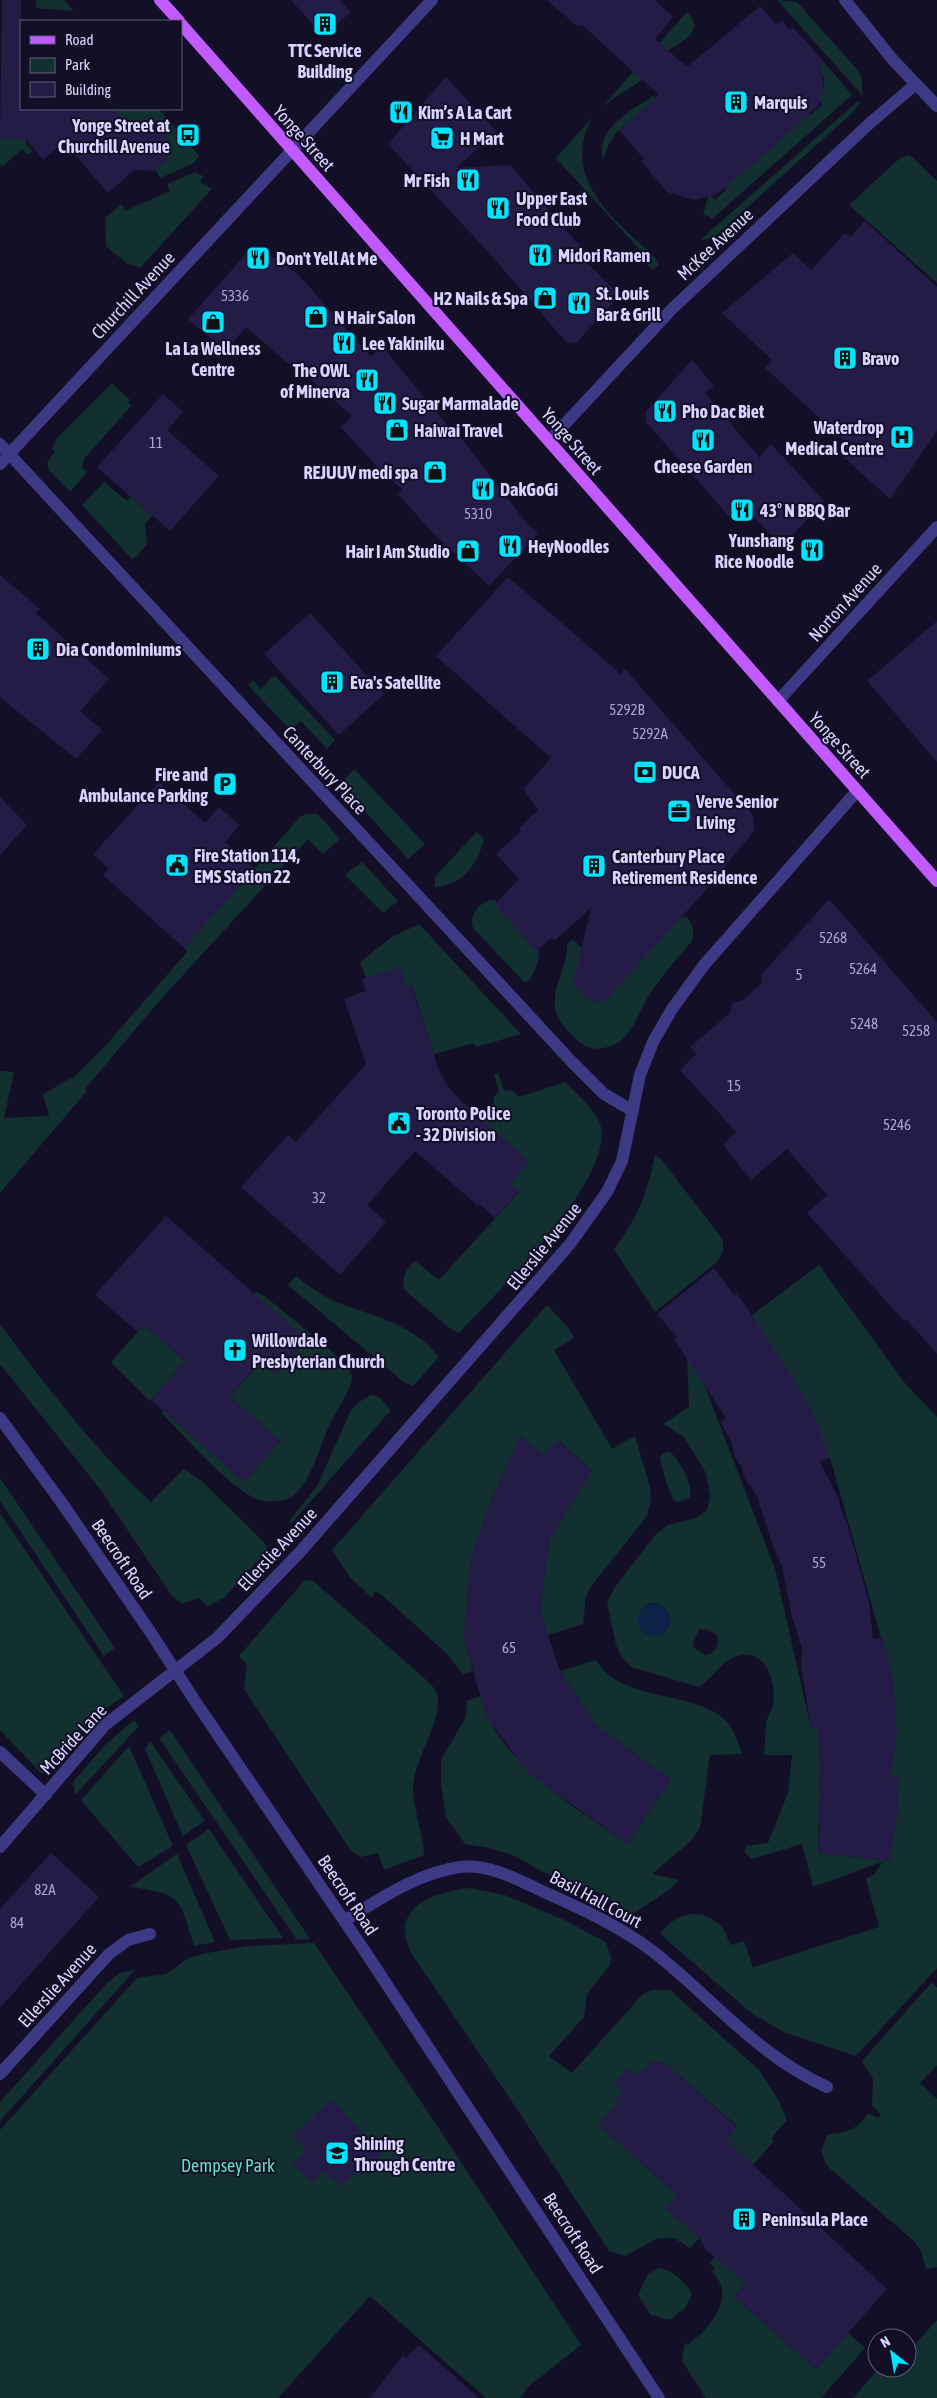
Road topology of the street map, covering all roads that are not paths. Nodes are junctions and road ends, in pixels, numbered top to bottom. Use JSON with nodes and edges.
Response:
{"nodes":[{"id":1,"x":160,"y":0,"type":"edge"},
{"id":2,"x":432,"y":0,"type":"edge"},
{"id":3,"x":845,"y":0,"type":"edge"},
{"id":4,"x":177,"y":20,"type":"edge"},
{"id":5,"x":182,"y":25,"type":"edge"},
{"id":6,"x":916,"y":84,"type":"junction"},
{"id":7,"x":937,"y":106,"type":"edge"},
{"id":8,"x":292,"y":151,"type":"junction"},
{"id":9,"x":549,"y":441,"type":"junction"},
{"id":10,"x":4,"y":448,"type":"edge"},
{"id":11,"x":0,"y":464,"type":"edge"},
{"id":12,"x":937,"y":527,"type":"edge"},
{"id":13,"x":778,"y":701,"type":"junction"},
{"id":14,"x":858,"y":791,"type":"junction"},
{"id":15,"x":937,"y":881,"type":"edge"},
{"id":16,"x":633,"y":1111,"type":"junction"},
{"id":17,"x":0,"y":1418,"type":"edge"},
{"id":18,"x":176,"y":1672,"type":"junction"},
{"id":19,"x":0,"y":1752,"type":"edge"},
{"id":20,"x":46,"y":1795,"type":"junction"},
{"id":21,"x":0,"y":1847,"type":"edge"},
{"id":22,"x":344,"y":1921,"type":"junction"},
{"id":23,"x":150,"y":1934,"type":"dead end"},
{"id":24,"x":0,"y":2074,"type":"edge"},
{"id":25,"x":826,"y":2087,"type":"dead end"},
{"id":26,"x":659,"y":2398,"type":"edge"}],
"edges":[{"from":1,"to":4,"type":"main road"},
{"from":2,"to":8,"type":"street","name":"Churchill Avenue"},
{"from":3,"to":6,"type":"street"},
{"from":5,"to":8,"type":"main road","name":"Yonge Street"},
{"from":6,"to":7,"type":"street"},
{"from":6,"to":9,"type":"street","name":"McKee Avenue"},
{"from":8,"to":9,"type":"main road","name":"Yonge Street"},
{"from":8,"to":10,"type":"street","name":"Churchill Avenue"},
{"from":9,"to":13,"type":"main road","name":"Yonge Street"},
{"from":10,"to":11,"type":"street","name":"Churchill Avenue"},
{"from":10,"to":16,"type":"street","name":"Canterbury Place"},
{"from":12,"to":13,"type":"street","name":"Norton Avenue"},
{"from":13,"to":14,"type":"main road","name":"Yonge Street"},
{"from":14,"to":15,"type":"main road","name":"Yonge Street"},
{"from":14,"to":16,"type":"street","name":"Ellerslie Avenue"},
{"from":16,"to":18,"type":"street","name":"Ellerslie Avenue"},
{"from":17,"to":18,"type":"street","name":"Beecroft Road"},
{"from":18,"to":20,"type":"street","name":"McBride Lane"},
{"from":18,"to":22,"type":"street","name":"Beecroft Road"},
{"from":19,"to":20,"type":"street","name":"McBride Lane"},
{"from":20,"to":21,"type":"street","name":"McBride Lane"},
{"from":22,"to":25,"type":"street","name":"Basil Hall Court"},
{"from":22,"to":26,"type":"street","name":"Beecroft Road"},
{"from":23,"to":24,"type":"street","name":"Ellerslie Avenue"}]}
